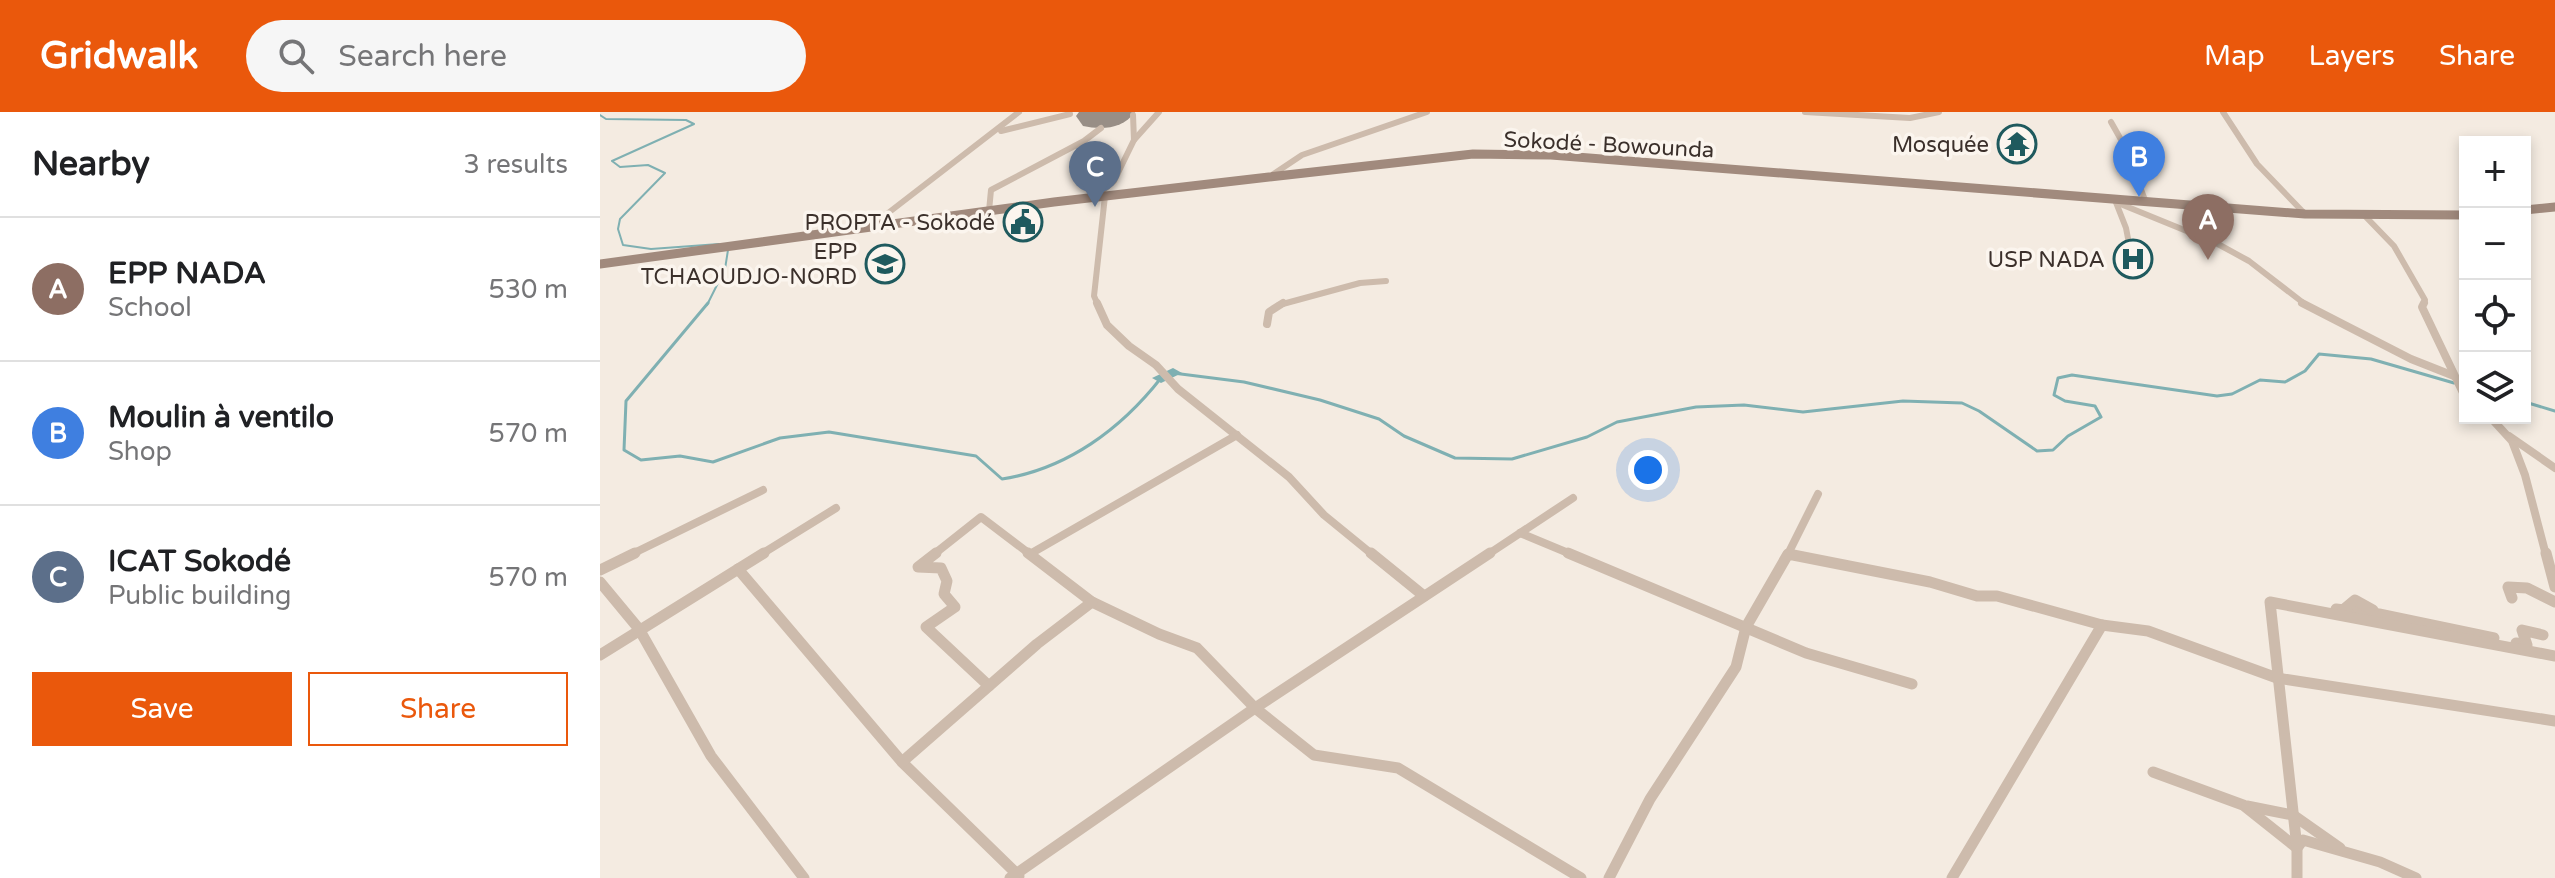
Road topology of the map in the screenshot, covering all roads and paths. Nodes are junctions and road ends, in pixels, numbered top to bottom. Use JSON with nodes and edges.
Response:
{"nodes":[{"id":1,"x":1019,"y":112,"type":"edge"},
{"id":2,"x":1159,"y":112,"type":"edge"},
{"id":3,"x":1427,"y":112,"type":"edge"},
{"id":4,"x":1805,"y":112,"type":"edge"},
{"id":5,"x":1939,"y":112,"type":"edge"},
{"id":6,"x":2223,"y":112,"type":"edge"},
{"id":7,"x":1070,"y":114,"type":"dead end"},
{"id":8,"x":1133,"y":115,"type":"dead end"},
{"id":9,"x":1042,"y":120,"type":"junction"},
{"id":10,"x":2111,"y":122,"type":"dead end"},
{"id":11,"x":1006,"y":123,"type":"junction"},
{"id":12,"x":1101,"y":128,"type":"dead end"},
{"id":13,"x":993,"y":133,"type":"junction"},
{"id":14,"x":1134,"y":140,"type":"junction"},
{"id":15,"x":1269,"y":177,"type":"junction"},
{"id":16,"x":1100,"y":196,"type":"junction"},
{"id":17,"x":2115,"y":200,"type":"junction"},
{"id":18,"x":2145,"y":200,"type":"junction"},
{"id":19,"x":2555,"y":207,"type":"edge"},
{"id":20,"x":2531,"y":209,"type":"edge"},
{"id":21,"x":989,"y":211,"type":"junction"},
{"id":22,"x":2305,"y":214,"type":"junction"},
{"id":23,"x":2459,"y":215,"type":"edge"},
{"id":24,"x":2365,"y":216,"type":"junction"},
{"id":25,"x":870,"y":227,"type":"junction"},
{"id":26,"x":2131,"y":254,"type":"dead end"},
{"id":27,"x":600,"y":264,"type":"edge"},
{"id":28,"x":1386,"y":281,"type":"dead end"},
{"id":29,"x":1267,"y":324,"type":"dead end"},
{"id":30,"x":2454,"y":376,"type":"junction"},
{"id":31,"x":2459,"y":386,"type":"edge"},
{"id":32,"x":2497,"y":424,"type":"edge"},
{"id":33,"x":2506,"y":434,"type":"junction"},
{"id":34,"x":1237,"y":435,"type":"junction"},
{"id":35,"x":2555,"y":468,"type":"edge"},
{"id":36,"x":763,"y":490,"type":"dead end"},
{"id":37,"x":1818,"y":494,"type":"dead end"},
{"id":38,"x":1573,"y":498,"type":"dead end"},
{"id":39,"x":836,"y":508,"type":"dead end"},
{"id":40,"x":1520,"y":533,"type":"junction"},
{"id":41,"x":1030,"y":554,"type":"junction"},
{"id":42,"x":1788,"y":554,"type":"junction"},
{"id":43,"x":738,"y":569,"type":"junction"},
{"id":44,"x":600,"y":570,"type":"edge"},
{"id":45,"x":600,"y":582,"type":"edge"},
{"id":46,"x":2555,"y":587,"type":"edge"},
{"id":47,"x":1424,"y":596,"type":"junction"},
{"id":48,"x":2512,"y":598,"type":"dead end"},
{"id":49,"x":1092,"y":602,"type":"junction"},
{"id":50,"x":2555,"y":602,"type":"edge"},
{"id":51,"x":2305,"y":608,"type":"junction"},
{"id":52,"x":2102,"y":625,"type":"junction"},
{"id":53,"x":1746,"y":627,"type":"junction"},
{"id":54,"x":639,"y":629,"type":"junction"},
{"id":55,"x":2543,"y":635,"type":"dead end"},
{"id":56,"x":600,"y":655,"type":"edge"},
{"id":57,"x":2555,"y":656,"type":"edge"},
{"id":58,"x":2277,"y":678,"type":"junction"},
{"id":59,"x":1912,"y":684,"type":"dead end"},
{"id":60,"x":989,"y":686,"type":"junction"},
{"id":61,"x":1255,"y":708,"type":"junction"},
{"id":62,"x":2555,"y":721,"type":"edge"},
{"id":63,"x":902,"y":762,"type":"junction"},
{"id":64,"x":2153,"y":772,"type":"dead end"},
{"id":65,"x":2243,"y":805,"type":"junction"},
{"id":66,"x":2293,"y":815,"type":"junction"},
{"id":67,"x":2297,"y":848,"type":"junction"},
{"id":68,"x":2346,"y":852,"type":"junction"},
{"id":69,"x":1016,"y":877,"type":"edge"},
{"id":70,"x":804,"y":878,"type":"edge"},
{"id":71,"x":1581,"y":878,"type":"edge"},
{"id":72,"x":1609,"y":878,"type":"edge"},
{"id":73,"x":1952,"y":878,"type":"edge"},
{"id":74,"x":2297,"y":878,"type":"edge"},
{"id":75,"x":2416,"y":878,"type":"edge"}],
"edges":[{"from":1,"to":11,"type":"street"},
{"from":2,"to":14,"type":"street"},
{"from":3,"to":15,"type":"street"},
{"from":4,"to":5,"type":"street"},
{"from":6,"to":22,"type":"street"},
{"from":7,"to":9,"type":"street"},
{"from":8,"to":14,"type":"street"},
{"from":9,"to":11,"type":"street"},
{"from":9,"to":13,"type":"street"},
{"from":10,"to":18,"type":"street"},
{"from":11,"to":13,"type":"street"},
{"from":12,"to":21,"type":"street"},
{"from":13,"to":25,"type":"street"},
{"from":14,"to":16,"type":"street"},
{"from":15,"to":16,"type":"main road","name":"Sokodé - Bowounda"},
{"from":15,"to":17,"type":"main road","name":"Sokodé - Bowounda"},
{"from":16,"to":21,"type":"main road","name":"Sokodé - Bowounda"},
{"from":16,"to":34,"type":"street"},
{"from":17,"to":18,"type":"main road","name":"Sokodé - Bowounda"},
{"from":17,"to":26,"type":"street"},
{"from":17,"to":30,"type":"street"},
{"from":18,"to":22,"type":"main road","name":"Sokodé - Bowounda"},
{"from":19,"to":20,"type":"main road"},
{"from":21,"to":25,"type":"main road","name":"Sokodé - Bowounda"},
{"from":22,"to":24,"type":"main road","name":"Sokodé - Bowounda"},
{"from":23,"to":24,"type":"main road","name":"Sokodé - Bowounda"},
{"from":24,"to":30,"type":"street"},
{"from":25,"to":27,"type":"main road","name":"Sokodé - Bowounda"},
{"from":28,"to":29,"type":"street"},
{"from":30,"to":31,"type":"street"},
{"from":32,"to":33,"type":"street"},
{"from":33,"to":35,"type":"street"},
{"from":33,"to":46,"type":"street"},
{"from":34,"to":41,"type":"street"},
{"from":34,"to":47,"type":"street"},
{"from":36,"to":44,"type":"street"},
{"from":37,"to":42,"type":"street"},
{"from":38,"to":40,"type":"street"},
{"from":39,"to":43,"type":"street"},
{"from":40,"to":47,"type":"street"},
{"from":40,"to":53,"type":"street"},
{"from":41,"to":49,"type":"street"},
{"from":41,"to":60,"type":"street"},
{"from":42,"to":52,"type":"street"},
{"from":42,"to":53,"type":"street"},
{"from":43,"to":54,"type":"street"},
{"from":43,"to":63,"type":"street"},
{"from":45,"to":54,"type":"street"},
{"from":47,"to":61,"type":"street"},
{"from":48,"to":50,"type":"street"},
{"from":49,"to":60,"type":"street"},
{"from":49,"to":61,"type":"street"},
{"from":51,"to":55,"type":"street"},
{"from":51,"to":57,"type":"street"},
{"from":51,"to":58,"type":"street"},
{"from":52,"to":58,"type":"street"},
{"from":52,"to":73,"type":"street"},
{"from":53,"to":59,"type":"street"},
{"from":53,"to":72,"type":"street"},
{"from":54,"to":56,"type":"street"},
{"from":54,"to":70,"type":"street"},
{"from":58,"to":62,"type":"street"},
{"from":58,"to":66,"type":"street"},
{"from":60,"to":63,"type":"street"},
{"from":61,"to":69,"type":"street"},
{"from":61,"to":71,"type":"street"},
{"from":63,"to":69,"type":"street"},
{"from":64,"to":65,"type":"street"},
{"from":65,"to":66,"type":"street"},
{"from":65,"to":67,"type":"street"},
{"from":66,"to":67,"type":"street"},
{"from":66,"to":68,"type":"street"},
{"from":67,"to":68,"type":"street"},
{"from":67,"to":74,"type":"street"},
{"from":68,"to":75,"type":"street"}]}
